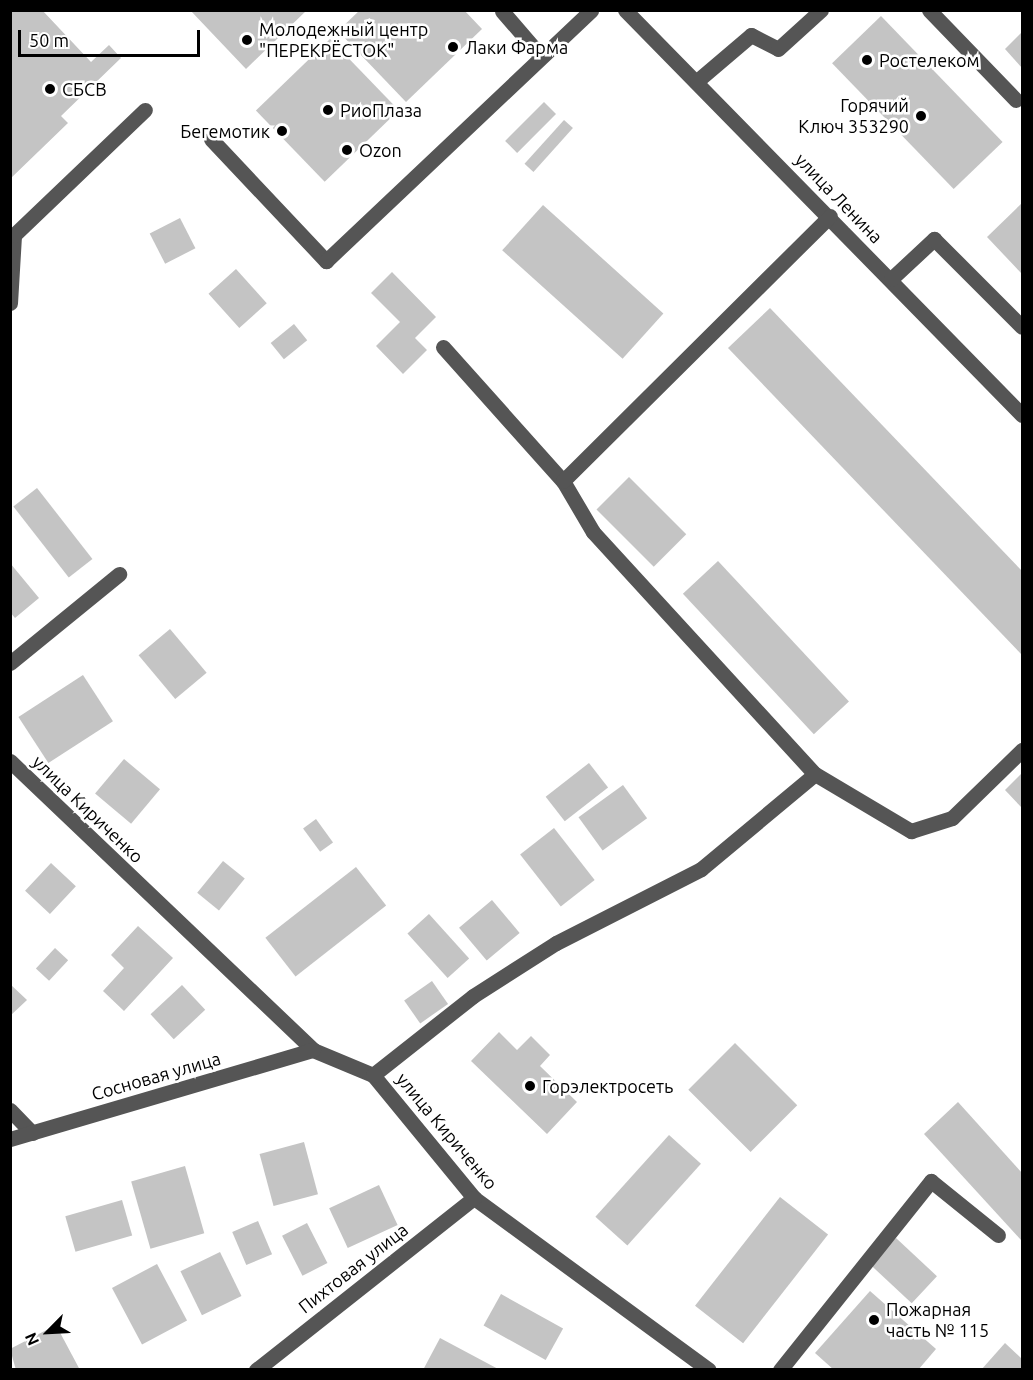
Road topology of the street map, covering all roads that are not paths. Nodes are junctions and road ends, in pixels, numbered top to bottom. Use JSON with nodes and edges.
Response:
{"nodes":[{"id":1,"x":591,"y":10,"type":"edge"},
{"id":2,"x":625,"y":10,"type":"edge"},
{"id":3,"x":821,"y":10,"type":"edge"},
{"id":4,"x":929,"y":10,"type":"edge"},
{"id":5,"x":502,"y":11,"type":"edge"},
{"id":6,"x":540,"y":55,"type":"junction"},
{"id":7,"x":697,"y":81,"type":"junction"},
{"id":8,"x":1016,"y":100,"type":"dead end"},
{"id":9,"x":145,"y":110,"type":"dead end"},
{"id":10,"x":212,"y":138,"type":"dead end"},
{"id":11,"x":830,"y":216,"type":"junction"},
{"id":12,"x":891,"y":279,"type":"junction"},
{"id":13,"x":10,"y":303,"type":"edge"},
{"id":14,"x":1023,"y":327,"type":"edge"},
{"id":15,"x":443,"y":346,"type":"dead end"},
{"id":16,"x":1023,"y":415,"type":"edge"},
{"id":17,"x":563,"y":481,"type":"junction"},
{"id":18,"x":119,"y":574,"type":"dead end"},
{"id":19,"x":10,"y":663,"type":"edge"},
{"id":20,"x":1023,"y":750,"type":"edge"},
{"id":21,"x":10,"y":761,"type":"edge"},
{"id":22,"x":815,"y":774,"type":"junction"},
{"id":23,"x":313,"y":1050,"type":"junction"},
{"id":24,"x":373,"y":1075,"type":"junction"},
{"id":25,"x":10,"y":1110,"type":"edge"},
{"id":26,"x":32,"y":1133,"type":"junction"},
{"id":27,"x":10,"y":1139,"type":"edge"},
{"id":28,"x":474,"y":1198,"type":"junction"},
{"id":29,"x":998,"y":1235,"type":"dead end"},
{"id":30,"x":256,"y":1370,"type":"edge"},
{"id":31,"x":710,"y":1370,"type":"edge"},
{"id":32,"x":780,"y":1370,"type":"edge"}],
"edges":[{"from":1,"to":6,"type":"street"},
{"from":2,"to":7,"type":"street","name":"улица Ленина"},
{"from":3,"to":7,"type":"street"},
{"from":4,"to":8,"type":"street"},
{"from":5,"to":6,"type":"street"},
{"from":6,"to":10,"type":"street"},
{"from":7,"to":11,"type":"street","name":"улица Ленина"},
{"from":9,"to":13,"type":"street"},
{"from":11,"to":12,"type":"street","name":"улица Ленина"},
{"from":11,"to":17,"type":"street"},
{"from":12,"to":14,"type":"street"},
{"from":12,"to":16,"type":"street","name":"улица Ленина"},
{"from":15,"to":17,"type":"street"},
{"from":17,"to":22,"type":"street"},
{"from":18,"to":19,"type":"street"},
{"from":20,"to":22,"type":"street"},
{"from":21,"to":23,"type":"street","name":"улица Кириченко"},
{"from":22,"to":24,"type":"street"},
{"from":23,"to":24,"type":"street","name":"улица Кириченко"},
{"from":23,"to":26,"type":"street","name":"Сосновая улица"},
{"from":24,"to":28,"type":"street","name":"улица Кириченко"},
{"from":25,"to":26,"type":"street"},
{"from":26,"to":27,"type":"street","name":"Сосновая улица"},
{"from":28,"to":30,"type":"street","name":"Пихтовая улица"},
{"from":28,"to":31,"type":"street","name":"улица Кириченко"},
{"from":29,"to":32,"type":"street"}]}
